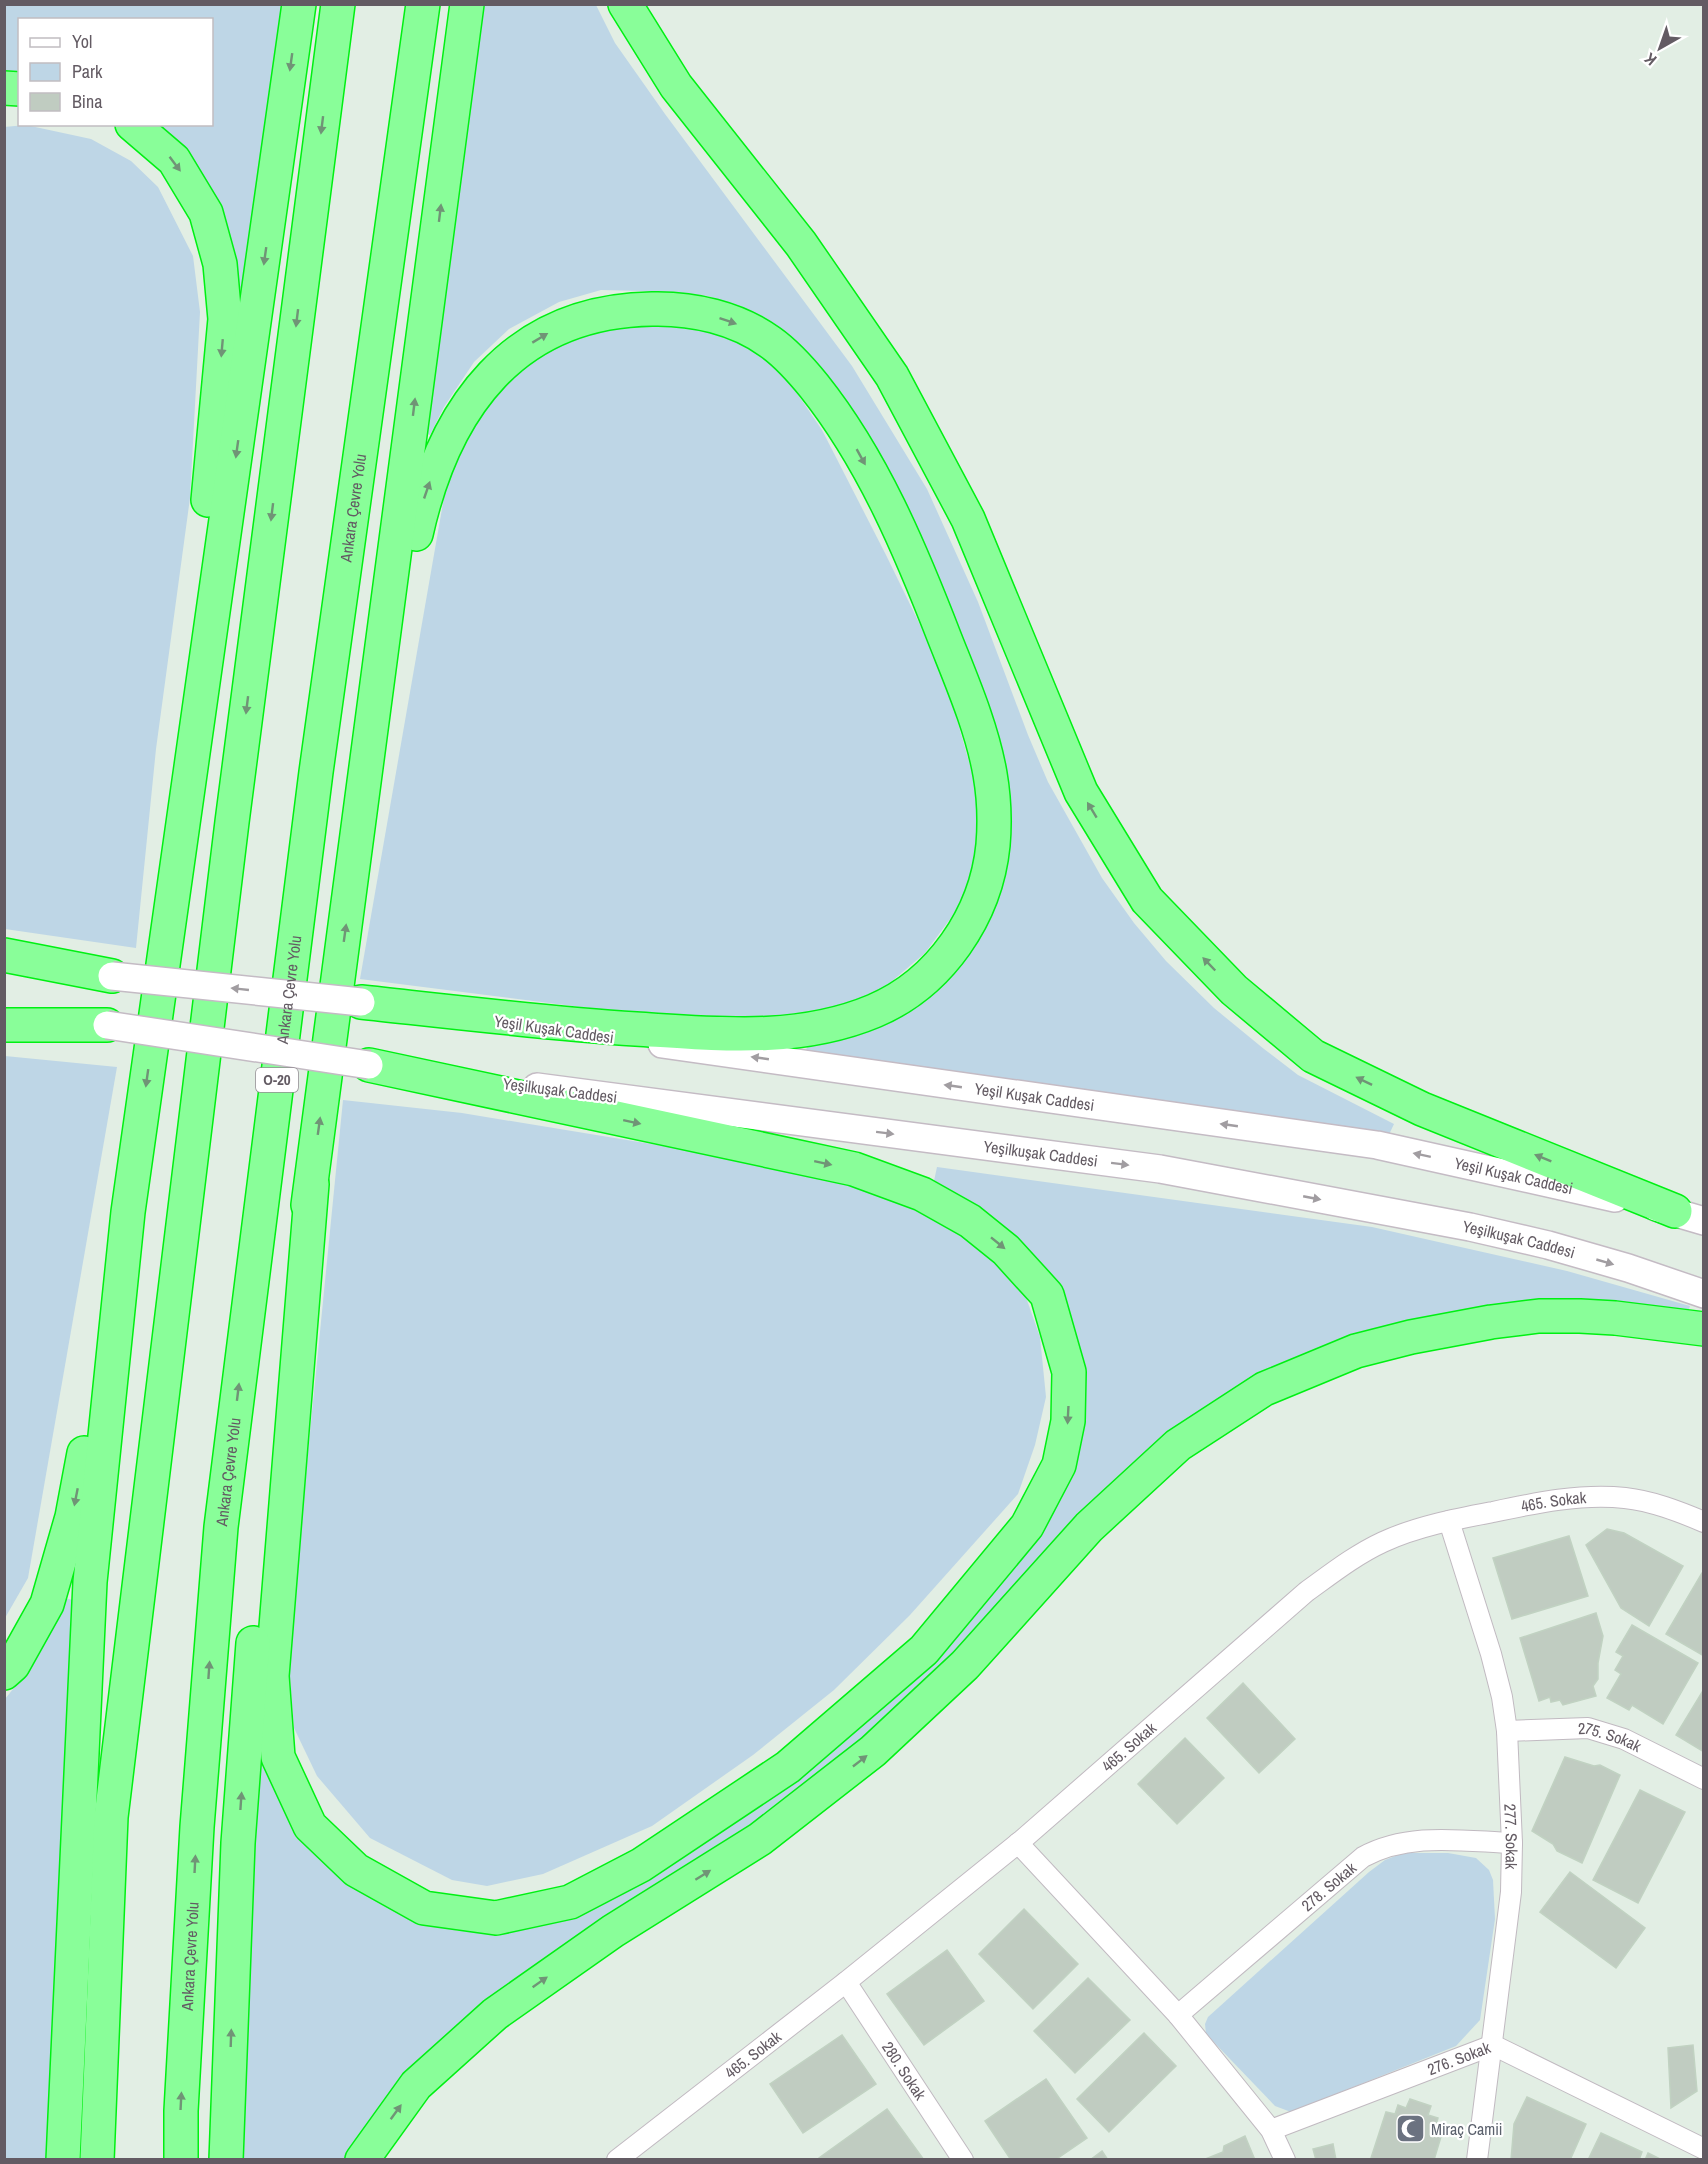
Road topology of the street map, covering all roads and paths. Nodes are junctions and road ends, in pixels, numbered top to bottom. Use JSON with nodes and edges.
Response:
{"nodes":[{"id":1,"x":299,"y":4,"type":"edge"},
{"id":2,"x":338,"y":4,"type":"edge"},
{"id":3,"x":423,"y":4,"type":"edge"},
{"id":4,"x":467,"y":4,"type":"edge"},
{"id":5,"x":626,"y":4,"type":"edge"},
{"id":6,"x":134,"y":126,"type":"edge"},
{"id":7,"x":361,"y":815,"type":"junction"},
{"id":8,"x":170,"y":909,"type":"junction"},
{"id":9,"x":4,"y":955,"type":"edge"},
{"id":10,"x":4,"y":960,"type":"edge"},
{"id":11,"x":112,"y":976,"type":"junction"},
{"id":12,"x":361,"y":1002,"type":"junction"},
{"id":13,"x":4,"y":1010,"type":"edge"},
{"id":14,"x":4,"y":1025,"type":"edge"},
{"id":15,"x":107,"y":1025,"type":"junction"},
{"id":16,"x":369,"y":1065,"type":"junction"},
{"id":17,"x":312,"y":1184,"type":"junction"},
{"id":18,"x":129,"y":1212,"type":"junction"},
{"id":19,"x":1689,"y":1216,"type":"edge"},
{"id":20,"x":1704,"y":1294,"type":"edge"},
{"id":21,"x":1704,"y":1329,"type":"edge"},
{"id":22,"x":1449,"y":1521,"type":"junction"},
{"id":23,"x":1704,"y":1522,"type":"edge"},
{"id":24,"x":4,"y":1673,"type":"edge"},
{"id":25,"x":1507,"y":1731,"type":"junction"},
{"id":26,"x":1704,"y":1779,"type":"edge"},
{"id":27,"x":1018,"y":1843,"type":"junction"},
{"id":28,"x":1512,"y":1843,"type":"junction"},
{"id":29,"x":846,"y":1982,"type":"junction"},
{"id":30,"x":1178,"y":2015,"type":"junction"},
{"id":31,"x":1493,"y":2045,"type":"junction"},
{"id":32,"x":1271,"y":2130,"type":"junction"},
{"id":33,"x":1704,"y":2149,"type":"edge"},
{"id":34,"x":63,"y":2160,"type":"edge"},
{"id":35,"x":97,"y":2160,"type":"edge"},
{"id":36,"x":181,"y":2160,"type":"edge"},
{"id":37,"x":226,"y":2160,"type":"edge"},
{"id":38,"x":362,"y":2160,"type":"edge"},
{"id":39,"x":617,"y":2160,"type":"edge"},
{"id":40,"x":963,"y":2160,"type":"edge"},
{"id":41,"x":1285,"y":2160,"type":"edge"},
{"id":42,"x":1477,"y":2160,"type":"edge"}],
"edges":[{"from":1,"to":8,"type":"highway","one_way":true},
{"from":2,"to":35,"type":"highway","one_way":true},
{"from":36,"to":3,"type":"highway","name":"Ankara Çevre Yolu","number":"O-20","one_way":true},
{"from":7,"to":4,"type":"highway","one_way":true},
{"from":19,"to":5,"type":"highway","one_way":true},
{"from":6,"to":8,"type":"highway","one_way":true},
{"from":7,"to":12,"type":"highway","one_way":true},
{"from":17,"to":7,"type":"highway","one_way":true},
{"from":8,"to":18,"type":"highway","one_way":true},
{"from":9,"to":11,"type":"highway"},
{"from":10,"to":11,"type":"main road","name":"Yeşil Kuşak Caddesi"},
{"from":12,"to":11,"type":"main road","name":"Yeşil Kuşak Caddesi","one_way":true,"bridge":true},
{"from":19,"to":12,"type":"main road","name":"Yeşil Kuşak Caddesi","one_way":true},
{"from":13,"to":15,"type":"main road","name":"Yeşilkuşak Caddesi"},
{"from":14,"to":15,"type":"highway"},
{"from":15,"to":16,"type":"main road","name":"Yeşilkuşak Caddesi","bridge":true},
{"from":16,"to":17,"type":"highway","one_way":true},
{"from":16,"to":20,"type":"main road","name":"Yeşilkuşak Caddesi","one_way":true},
{"from":37,"to":17,"type":"highway","one_way":true},
{"from":18,"to":24,"type":"highway","one_way":true},
{"from":18,"to":34,"type":"highway"},
{"from":38,"to":21,"type":"highway","one_way":true},
{"from":22,"to":23,"type":"street","name":"465. Sokak"},
{"from":22,"to":25,"type":"street","name":"277. Sokak"},
{"from":22,"to":27,"type":"street","name":"465. Sokak"},
{"from":25,"to":26,"type":"street","name":"275. Sokak"},
{"from":25,"to":28,"type":"street","name":"277. Sokak"},
{"from":27,"to":29,"type":"street","name":"465. Sokak"},
{"from":27,"to":30,"type":"street"},
{"from":28,"to":30,"type":"street","name":"278. Sokak"},
{"from":28,"to":31,"type":"street","name":"277. Sokak"},
{"from":29,"to":39,"type":"street","name":"465. Sokak"},
{"from":29,"to":40,"type":"street","name":"280. Sokak"},
{"from":30,"to":32,"type":"street"},
{"from":31,"to":32,"type":"street","name":"276. Sokak"},
{"from":31,"to":33,"type":"street","name":"276. Sokak"},
{"from":31,"to":42,"type":"street","name":"277. Sokak"},
{"from":32,"to":41,"type":"street"}]}
